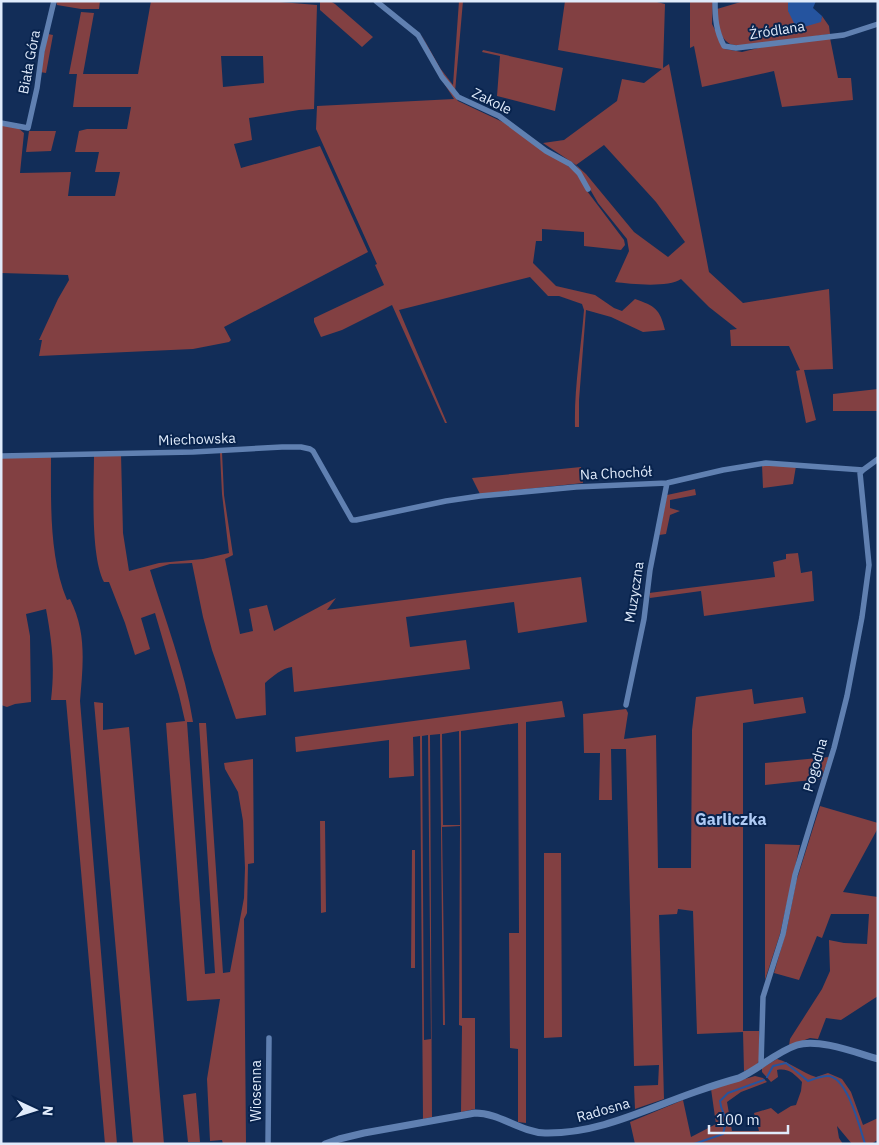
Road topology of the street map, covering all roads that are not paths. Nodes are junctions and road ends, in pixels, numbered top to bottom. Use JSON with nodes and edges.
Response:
{"nodes":[{"id":1,"x":54,"y":1,"type":"edge"},
{"id":2,"x":376,"y":1,"type":"edge"},
{"id":3,"x":715,"y":1,"type":"edge"},
{"id":4,"x":878,"y":24,"type":"edge"},
{"id":5,"x":1,"y":123,"type":"edge"},
{"id":6,"x":588,"y":189,"type":"dead end"},
{"id":7,"x":1,"y":456,"type":"edge"},
{"id":8,"x":878,"y":459,"type":"edge"},
{"id":9,"x":863,"y":470,"type":"junction"},
{"id":10,"x":667,"y":483,"type":"junction"},
{"id":11,"x":352,"y":520,"type":"joint"},
{"id":12,"x":626,"y":705,"type":"dead end"},
{"id":13,"x":269,"y":1038,"type":"dead end"},
{"id":14,"x":878,"y":1059,"type":"edge"},
{"id":15,"x":761,"y":1065,"type":"junction"},
{"id":16,"x":268,"y":1144,"type":"edge"},
{"id":17,"x":325,"y":1144,"type":"edge"}],
"edges":[{"from":1,"to":5,"type":"street","name":"Biała Góra"},
{"from":2,"to":6,"type":"street","name":"Zakole"},
{"from":3,"to":4,"type":"street","name":"Źródlana"},
{"from":7,"to":11,"type":"street","name":"Miechowska"},
{"from":8,"to":9,"type":"street"},
{"from":9,"to":10,"type":"street","name":"Na Chochół"},
{"from":9,"to":15,"type":"street","name":"Pogodna"},
{"from":10,"to":11,"type":"street","name":"Na Chochół"},
{"from":10,"to":12,"type":"street","name":"Muzyczna"},
{"from":13,"to":16,"type":"street","name":"Wiosenna"},
{"from":14,"to":15,"type":"street","name":"Radosna"},
{"from":15,"to":17,"type":"street","name":"Radosna"}]}
